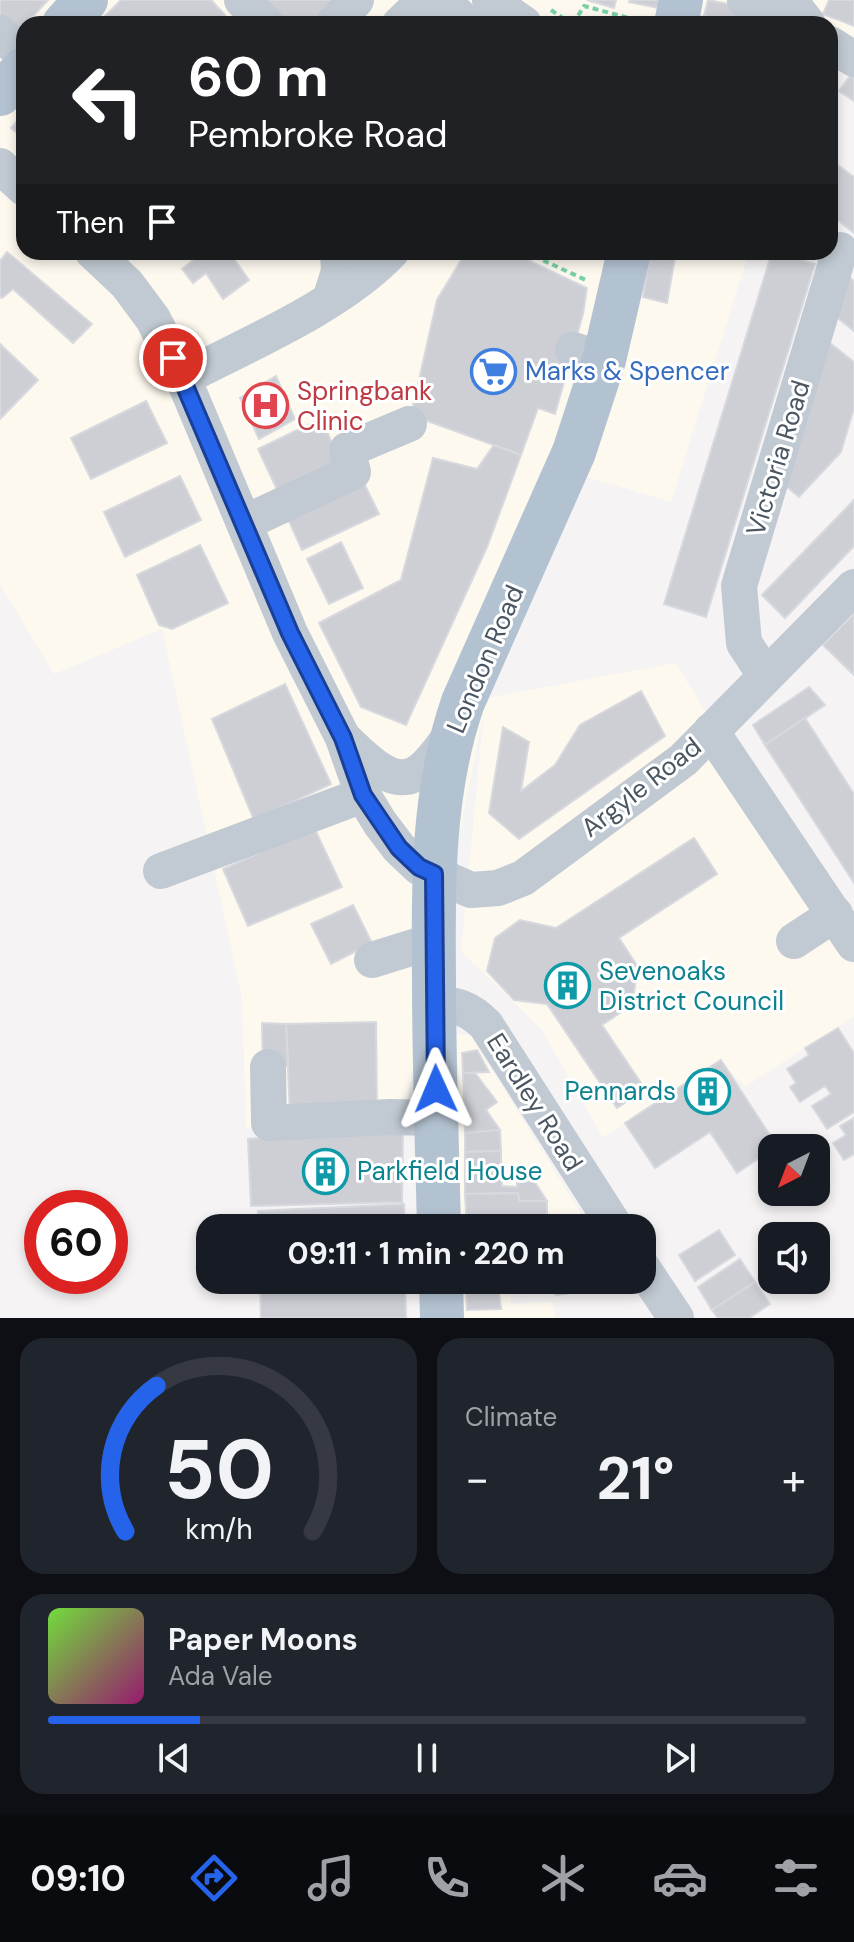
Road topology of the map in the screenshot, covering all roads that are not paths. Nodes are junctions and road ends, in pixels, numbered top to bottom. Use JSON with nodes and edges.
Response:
{"nodes":[{"id":1,"x":86,"y":0,"type":"edge"},
{"id":2,"x":242,"y":0,"type":"edge"},
{"id":3,"x":356,"y":0,"type":"edge"},
{"id":4,"x":425,"y":0,"type":"edge"},
{"id":5,"x":442,"y":0,"type":"edge"},
{"id":6,"x":490,"y":0,"type":"edge"},
{"id":7,"x":745,"y":0,"type":"edge"},
{"id":8,"x":71,"y":16,"type":"edge"},
{"id":9,"x":258,"y":16,"type":"edge"},
{"id":10,"x":341,"y":16,"type":"edge"},
{"id":11,"x":408,"y":16,"type":"edge"},
{"id":12,"x":459,"y":16,"type":"edge"},
{"id":13,"x":513,"y":16,"type":"edge"},
{"id":14,"x":802,"y":16,"type":"edge"},
{"id":15,"x":0,"y":33,"type":"edge"},
{"id":16,"x":16,"y":48,"type":"edge"},
{"id":17,"x":16,"y":77,"type":"edge"},
{"id":18,"x":0,"y":94,"type":"edge"},
{"id":19,"x":0,"y":166,"type":"edge"},
{"id":20,"x":16,"y":181,"type":"edge"},
{"id":21,"x":841,"y":251,"type":"edge"},
{"id":22,"x":102,"y":260,"type":"edge"},
{"id":23,"x":338,"y":260,"type":"edge"},
{"id":24,"x":373,"y":260,"type":"edge"},
{"id":25,"x":626,"y":260,"type":"edge"},
{"id":26,"x":330,"y":300,"type":"junction"},
{"id":27,"x":183,"y":378,"type":"junction"},
{"id":28,"x":409,"y":424,"type":"dead end"},
{"id":29,"x":244,"y":523,"type":"junction"},
{"id":30,"x":854,"y":587,"type":"edge"},
{"id":31,"x":765,"y":675,"type":"junction"},
{"id":32,"x":711,"y":731,"type":"junction"},
{"id":33,"x":452,"y":734,"type":"junction"},
{"id":34,"x":343,"y":738,"type":"junction"},
{"id":35,"x":363,"y":795,"type":"junction"},
{"id":36,"x":161,"y":871,"type":"dead end"},
{"id":37,"x":434,"y":874,"type":"junction"},
{"id":38,"x":845,"y":929,"type":"edge"},
{"id":39,"x":433,"y":941,"type":"junction"},
{"id":40,"x":794,"y":941,"type":"dead end"},
{"id":41,"x":372,"y":960,"type":"dead end"},
{"id":42,"x":434,"y":1003,"type":"junction"},
{"id":43,"x":268,"y":1067,"type":"dead end"},
{"id":44,"x":436,"y":1118,"type":"junction"},
{"id":45,"x":439,"y":1214,"type":"edge"},
{"id":46,"x":607,"y":1214,"type":"edge"},
{"id":47,"x":656,"y":1288,"type":"edge"},
{"id":48,"x":441,"y":1294,"type":"edge"},
{"id":49,"x":442,"y":1318,"type":"edge"},
{"id":50,"x":676,"y":1318,"type":"edge"}],
"edges":[{"from":1,"to":8,"type":"main road"},
{"from":2,"to":9,"type":"street"},
{"from":3,"to":10,"type":"street"},
{"from":4,"to":11,"type":"street"},
{"from":5,"to":12,"type":"street"},
{"from":6,"to":13,"type":"street"},
{"from":7,"to":14,"type":"street"},
{"from":15,"to":16,"type":"street"},
{"from":17,"to":18,"type":"main road"},
{"from":19,"to":20,"type":"street"},
{"from":21,"to":31,"type":"street","name":"Victoria Road"},
{"from":22,"to":27,"type":"street"},
{"from":23,"to":26,"type":"street"},
{"from":24,"to":26,"type":"street"},
{"from":25,"to":33,"type":"main road","name":"London Road"},
{"from":26,"to":27,"type":"street"},
{"from":27,"to":29,"type":"street"},
{"from":28,"to":29,"type":"street"},
{"from":29,"to":34,"type":"street"},
{"from":30,"to":31,"type":"street","name":"Argyle Road"},
{"from":31,"to":32,"type":"street","name":"Argyle Road"},
{"from":32,"to":37,"type":"street","name":"Argyle Road"},
{"from":32,"to":38,"type":"street"},
{"from":33,"to":34,"type":"street"},
{"from":33,"to":37,"type":"main road","name":"London Road"},
{"from":34,"to":35,"type":"street","name":"Argyle Road"},
{"from":35,"to":36,"type":"street"},
{"from":35,"to":37,"type":"street","name":"Argyle Road"},
{"from":37,"to":39,"type":"main road","name":"London Road"},
{"from":38,"to":40,"type":"street"},
{"from":39,"to":41,"type":"street"},
{"from":39,"to":42,"type":"main road","name":"London Road"},
{"from":42,"to":44,"type":"main road","name":"London Road"},
{"from":42,"to":46,"type":"street","name":"Eardley Road"},
{"from":43,"to":44,"type":"street"},
{"from":44,"to":45,"type":"main road","name":"London Road"},
{"from":47,"to":50,"type":"street"},
{"from":48,"to":49,"type":"main road"}]}
